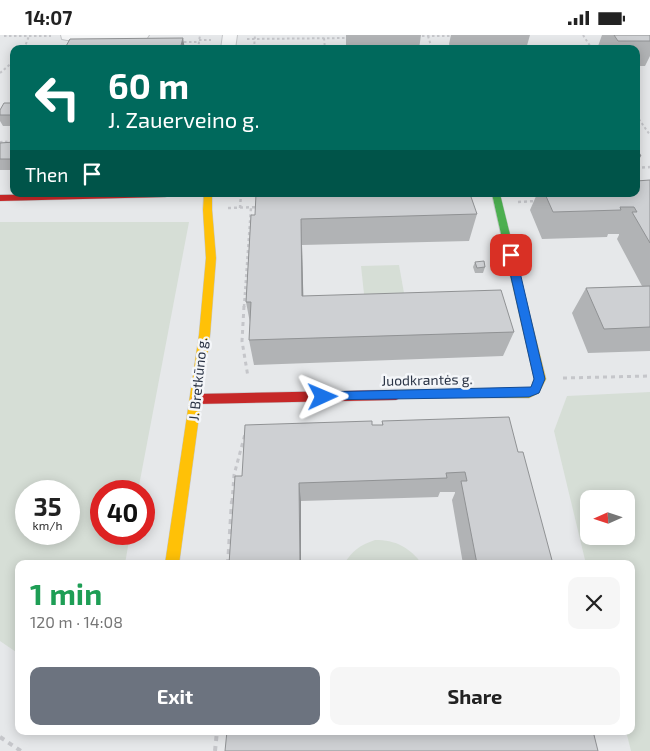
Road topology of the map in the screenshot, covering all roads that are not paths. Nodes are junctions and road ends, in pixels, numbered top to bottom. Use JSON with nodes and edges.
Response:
{"nodes":[{"id":1,"x":142,"y":35,"type":"edge"},
{"id":2,"x":67,"y":36,"type":"road end"},
{"id":3,"x":42,"y":197,"type":"edge"},
{"id":4,"x":208,"y":197,"type":"edge"},
{"id":5,"x":0,"y":198,"type":"edge"},
{"id":6,"x":498,"y":198,"type":"edge"},
{"id":7,"x":197,"y":399,"type":"junction"},
{"id":8,"x":173,"y":560,"type":"edge"}],
"edges":[{"from":1,"to":2,"type":"street"},
{"from":3,"to":5,"type":"street"},
{"from":4,"to":7,"type":"street","name":"J. Bretkūno g."},
{"from":6,"to":7,"type":"street","name":"Juodkrantės g."},
{"from":7,"to":8,"type":"street","name":"J. Bretkūno g."}]}
